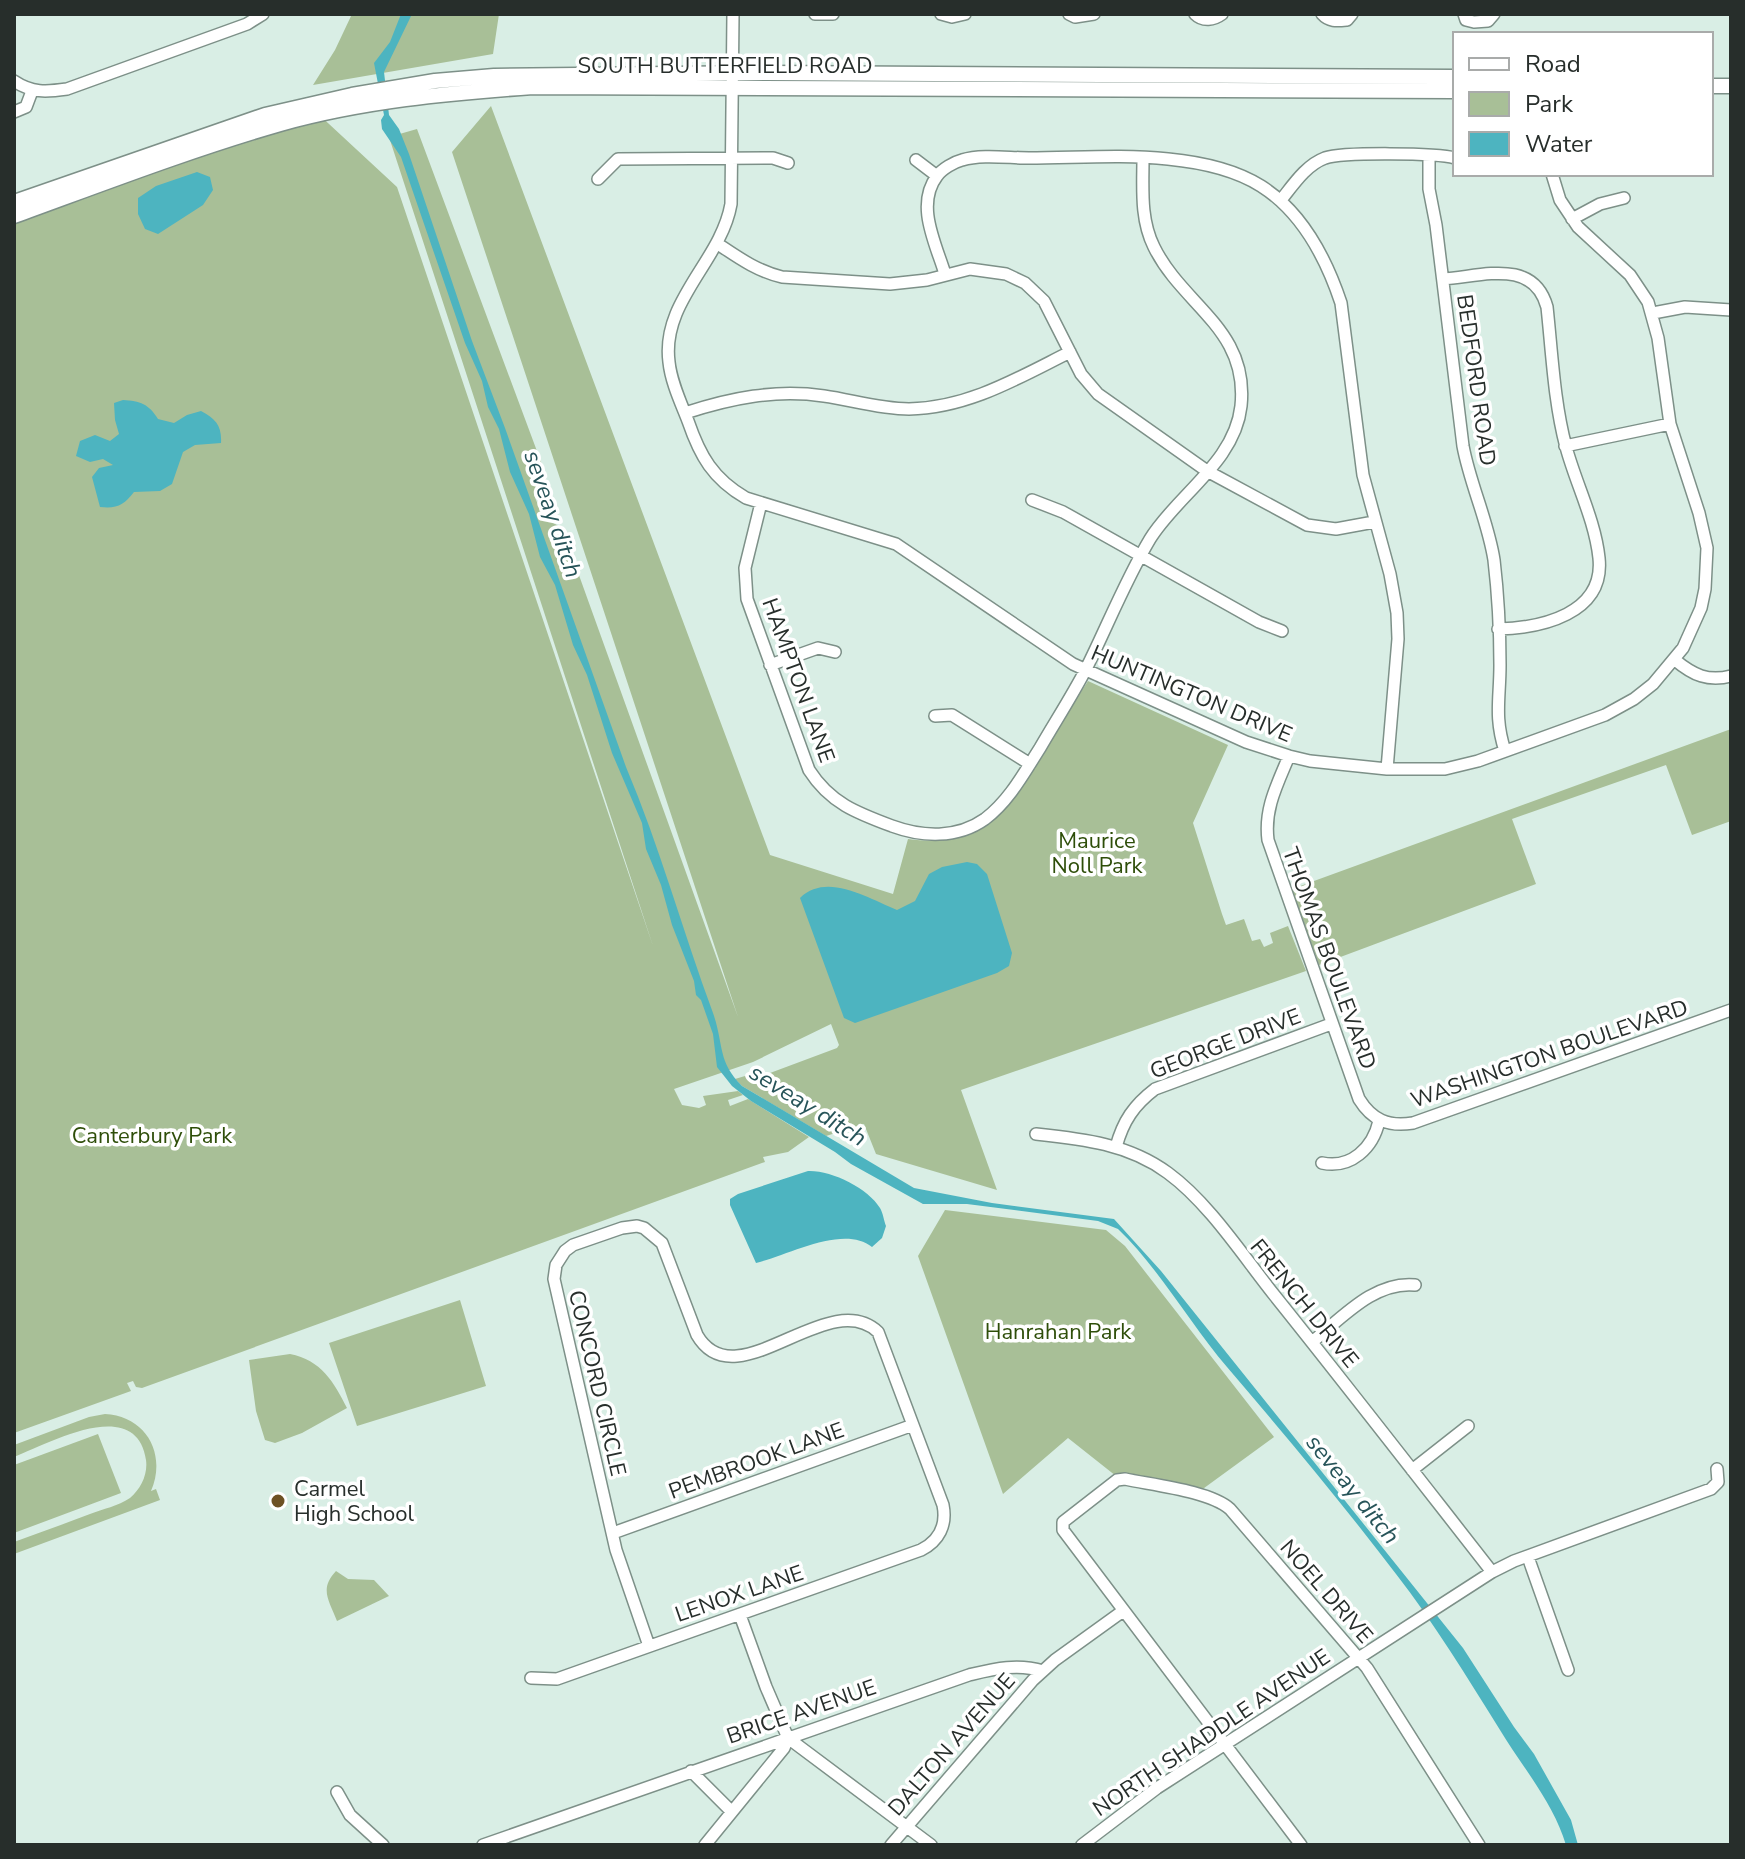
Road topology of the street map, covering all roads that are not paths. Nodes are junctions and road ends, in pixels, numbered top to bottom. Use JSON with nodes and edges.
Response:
{"nodes":[{"id":1,"x":263,"y":14,"type":"edge"},
{"id":2,"x":733,"y":14,"type":"edge"},
{"id":3,"x":815,"y":14,"type":"edge"},
{"id":4,"x":833,"y":14,"type":"edge"},
{"id":5,"x":941,"y":14,"type":"edge"},
{"id":6,"x":965,"y":14,"type":"edge"},
{"id":7,"x":1069,"y":14,"type":"edge"},
{"id":8,"x":1094,"y":14,"type":"edge"},
{"id":9,"x":1195,"y":14,"type":"edge"},
{"id":10,"x":1222,"y":14,"type":"edge"},
{"id":11,"x":1322,"y":14,"type":"edge"},
{"id":12,"x":1352,"y":14,"type":"edge"},
{"id":13,"x":1464,"y":14,"type":"edge"},
{"id":14,"x":1494,"y":14,"type":"edge"},
{"id":15,"x":1453,"y":77,"type":"edge"},
{"id":16,"x":14,"y":81,"type":"edge"},
{"id":17,"x":733,"y":81,"type":"junction"},
{"id":18,"x":32,"y":91,"type":"junction"},
{"id":19,"x":1453,"y":91,"type":"edge"},
{"id":20,"x":383,"y":96,"type":"junction"},
{"id":21,"x":14,"y":112,"type":"edge"},
{"id":22,"x":1429,"y":156,"type":"junction"},
{"id":23,"x":732,"y":158,"type":"junction"},
{"id":24,"x":1143,"y":158,"type":"junction"},
{"id":25,"x":1453,"y":158,"type":"edge"},
{"id":26,"x":916,"y":160,"type":"dead end"},
{"id":27,"x":788,"y":163,"type":"dead end"},
{"id":28,"x":937,"y":176,"type":"junction"},
{"id":29,"x":1553,"y":176,"type":"edge"},
{"id":30,"x":598,"y":179,"type":"dead end"},
{"id":31,"x":1624,"y":198,"type":"dead end"},
{"id":32,"x":1281,"y":200,"type":"junction"},
{"id":33,"x":14,"y":202,"type":"edge"},
{"id":34,"x":14,"y":216,"type":"edge"},
{"id":35,"x":1572,"y":219,"type":"junction"},
{"id":36,"x":718,"y":244,"type":"junction"},
{"id":37,"x":945,"y":274,"type":"junction"},
{"id":38,"x":1443,"y":279,"type":"junction"},
{"id":39,"x":1731,"y":310,"type":"edge"},
{"id":40,"x":1653,"y":313,"type":"junction"},
{"id":41,"x":1070,"y":352,"type":"junction"},
{"id":42,"x":685,"y":413,"type":"junction"},
{"id":43,"x":1670,"y":424,"type":"junction"},
{"id":44,"x":1565,"y":446,"type":"junction"},
{"id":45,"x":1207,"y":471,"type":"junction"},
{"id":46,"x":1032,"y":500,"type":"dead end"},
{"id":47,"x":761,"y":503,"type":"junction"},
{"id":48,"x":1374,"y":522,"type":"junction"},
{"id":49,"x":1141,"y":556,"type":"junction"},
{"id":50,"x":1498,"y":629,"type":"junction"},
{"id":51,"x":1282,"y":631,"type":"dead end"},
{"id":52,"x":835,"y":652,"type":"dead end"},
{"id":53,"x":1675,"y":660,"type":"junction"},
{"id":54,"x":770,"y":665,"type":"junction"},
{"id":55,"x":1085,"y":670,"type":"junction"},
{"id":56,"x":1731,"y":676,"type":"edge"},
{"id":57,"x":935,"y":716,"type":"dead end"},
{"id":58,"x":1505,"y":751,"type":"junction"},
{"id":59,"x":1289,"y":756,"type":"junction"},
{"id":60,"x":1030,"y":764,"type":"junction"},
{"id":61,"x":1387,"y":769,"type":"junction"},
{"id":62,"x":1731,"y":1010,"type":"edge"},
{"id":63,"x":1331,"y":1024,"type":"junction"},
{"id":64,"x":1379,"y":1121,"type":"junction"},
{"id":65,"x":1036,"y":1134,"type":"dead end"},
{"id":66,"x":1116,"y":1147,"type":"junction"},
{"id":67,"x":1322,"y":1163,"type":"dead end"},
{"id":68,"x":1415,"y":1285,"type":"dead end"},
{"id":69,"x":1312,"y":1342,"type":"junction"},
{"id":70,"x":913,"y":1425,"type":"junction"},
{"id":71,"x":1468,"y":1426,"type":"dead end"},
{"id":72,"x":1717,"y":1469,"type":"dead end"},
{"id":73,"x":1412,"y":1470,"type":"junction"},
{"id":74,"x":944,"y":1519,"type":"joint"},
{"id":75,"x":613,"y":1533,"type":"junction"},
{"id":76,"x":1528,"y":1557,"type":"junction"},
{"id":77,"x":1492,"y":1572,"type":"junction"},
{"id":78,"x":1123,"y":1611,"type":"junction"},
{"id":79,"x":740,"y":1615,"type":"junction"},
{"id":80,"x":649,"y":1646,"type":"junction"},
{"id":81,"x":1358,"y":1658,"type":"junction"},
{"id":82,"x":1568,"y":1670,"type":"dead end"},
{"id":83,"x":1043,"y":1671,"type":"junction"},
{"id":84,"x":531,"y":1678,"type":"dead end"},
{"id":85,"x":788,"y":1738,"type":"junction"},
{"id":86,"x":1225,"y":1744,"type":"junction"},
{"id":87,"x":691,"y":1771,"type":"junction"},
{"id":88,"x":337,"y":1792,"type":"dead end"},
{"id":89,"x":732,"y":1812,"type":"junction"},
{"id":90,"x":907,"y":1826,"type":"junction"},
{"id":91,"x":383,"y":1845,"type":"edge"},
{"id":92,"x":483,"y":1845,"type":"edge"},
{"id":93,"x":705,"y":1845,"type":"edge"},
{"id":94,"x":891,"y":1845,"type":"edge"},
{"id":95,"x":931,"y":1845,"type":"edge"},
{"id":96,"x":1082,"y":1845,"type":"edge"},
{"id":97,"x":1301,"y":1845,"type":"edge"},
{"id":98,"x":1479,"y":1845,"type":"edge"}],
"edges":[{"from":1,"to":18,"type":"street"},
{"from":2,"to":17,"type":"street","name":"HUNTINGTON DRIVE"},
{"from":3,"to":4,"type":"street"},
{"from":5,"to":6,"type":"street"},
{"from":7,"to":8,"type":"street"},
{"from":9,"to":10,"type":"street"},
{"from":11,"to":12,"type":"street"},
{"from":13,"to":14,"type":"street"},
{"from":15,"to":17,"type":"main road","name":"SOUTH BUTTERFIELD ROAD"},
{"from":16,"to":18,"type":"street"},
{"from":17,"to":19,"type":"main road","name":"SOUTH BUTTERFIELD ROAD"},
{"from":17,"to":20,"type":"main road","name":"SOUTH BUTTERFIELD ROAD"},
{"from":17,"to":23,"type":"street","name":"HUNTINGTON DRIVE"},
{"from":18,"to":21,"type":"street"},
{"from":20,"to":33,"type":"main road","name":"SOUTH BUTTERFIELD ROAD"},
{"from":20,"to":34,"type":"main road","name":"SOUTH BUTTERFIELD ROAD"},
{"from":22,"to":25,"type":"street"},
{"from":22,"to":32,"type":"street"},
{"from":22,"to":38,"type":"street","name":"BEDFORD ROAD"},
{"from":23,"to":27,"type":"street"},
{"from":23,"to":30,"type":"street"},
{"from":23,"to":36,"type":"street","name":"HUNTINGTON DRIVE"},
{"from":24,"to":28,"type":"street"},
{"from":24,"to":32,"type":"street"},
{"from":24,"to":45,"type":"street","name":"HAMPTON LANE"},
{"from":26,"to":28,"type":"street"},
{"from":28,"to":37,"type":"street"},
{"from":29,"to":35,"type":"street","name":"HUNTINGTON DRIVE"},
{"from":31,"to":35,"type":"street"},
{"from":32,"to":48,"type":"street"},
{"from":35,"to":40,"type":"street","name":"HUNTINGTON DRIVE"},
{"from":36,"to":37,"type":"street"},
{"from":36,"to":42,"type":"street","name":"HUNTINGTON DRIVE"},
{"from":37,"to":41,"type":"street"},
{"from":38,"to":44,"type":"street"},
{"from":38,"to":50,"type":"street","name":"BEDFORD ROAD"},
{"from":39,"to":40,"type":"street"},
{"from":40,"to":43,"type":"street","name":"HUNTINGTON DRIVE"},
{"from":41,"to":42,"type":"street"},
{"from":41,"to":45,"type":"street"},
{"from":42,"to":47,"type":"street","name":"HUNTINGTON DRIVE"},
{"from":43,"to":44,"type":"street"},
{"from":43,"to":53,"type":"street","name":"HUNTINGTON DRIVE"},
{"from":44,"to":50,"type":"street"},
{"from":45,"to":48,"type":"street"},
{"from":45,"to":49,"type":"street","name":"HAMPTON LANE"},
{"from":46,"to":49,"type":"street"},
{"from":47,"to":54,"type":"street","name":"HAMPTON LANE"},
{"from":47,"to":55,"type":"street","name":"HUNTINGTON DRIVE"},
{"from":48,"to":61,"type":"street"},
{"from":49,"to":51,"type":"street"},
{"from":49,"to":55,"type":"street","name":"HAMPTON LANE"},
{"from":50,"to":58,"type":"street","name":"BEDFORD ROAD"},
{"from":52,"to":54,"type":"street"},
{"from":53,"to":56,"type":"street"},
{"from":53,"to":58,"type":"street","name":"HUNTINGTON DRIVE"},
{"from":54,"to":60,"type":"street","name":"HAMPTON LANE"},
{"from":55,"to":59,"type":"street","name":"HUNTINGTON DRIVE"},
{"from":55,"to":60,"type":"street","name":"HAMPTON LANE"},
{"from":57,"to":60,"type":"street"},
{"from":58,"to":61,"type":"street","name":"HUNTINGTON DRIVE"},
{"from":59,"to":61,"type":"street","name":"HUNTINGTON DRIVE"},
{"from":59,"to":63,"type":"street","name":"THOMAS BOULEVARD"},
{"from":62,"to":64,"type":"street","name":"WASHINGTON BOULEVARD"},
{"from":63,"to":64,"type":"street","name":"THOMAS BOULEVARD"},
{"from":63,"to":66,"type":"street","name":"GEORGE DRIVE"},
{"from":64,"to":67,"type":"street"},
{"from":65,"to":66,"type":"street","name":"FRENCH DRIVE"},
{"from":66,"to":69,"type":"street","name":"FRENCH DRIVE"},
{"from":68,"to":69,"type":"street"},
{"from":69,"to":73,"type":"street","name":"FRENCH DRIVE"},
{"from":70,"to":74,"type":"street","name":"CONCORD CIRCLE"},
{"from":70,"to":75,"type":"street","name":"PEMBROOK LANE"},
{"from":70,"to":75,"type":"street","name":"CONCORD CIRCLE"},
{"from":71,"to":73,"type":"street"},
{"from":72,"to":76,"type":"street","name":"NORTH SHADDLE AVENUE"},
{"from":73,"to":77,"type":"street","name":"FRENCH DRIVE"},
{"from":74,"to":79,"type":"street","name":"LENOX LANE"},
{"from":75,"to":80,"type":"street","name":"CONCORD CIRCLE"},
{"from":76,"to":77,"type":"street","name":"NORTH SHADDLE AVENUE"},
{"from":76,"to":82,"type":"street"},
{"from":77,"to":81,"type":"street","name":"NORTH SHADDLE AVENUE"},
{"from":78,"to":81,"type":"street","name":"NOEL DRIVE"},
{"from":78,"to":83,"type":"street"},
{"from":78,"to":86,"type":"street"},
{"from":79,"to":80,"type":"street","name":"LENOX LANE"},
{"from":79,"to":85,"type":"street"},
{"from":80,"to":84,"type":"street","name":"LENOX LANE"},
{"from":81,"to":86,"type":"street","name":"NORTH SHADDLE AVENUE"},
{"from":81,"to":98,"type":"street","name":"NOEL DRIVE"},
{"from":83,"to":85,"type":"street","name":"BRICE AVENUE"},
{"from":83,"to":90,"type":"street","name":"DALTON AVENUE"},
{"from":85,"to":87,"type":"street","name":"BRICE AVENUE"},
{"from":85,"to":89,"type":"street"},
{"from":85,"to":90,"type":"street"},
{"from":86,"to":96,"type":"street","name":"NORTH SHADDLE AVENUE"},
{"from":86,"to":97,"type":"street"},
{"from":87,"to":89,"type":"street"},
{"from":87,"to":92,"type":"street","name":"BRICE AVENUE"},
{"from":88,"to":91,"type":"street"},
{"from":89,"to":93,"type":"street"},
{"from":90,"to":94,"type":"street","name":"DALTON AVENUE"},
{"from":90,"to":95,"type":"street"}]}
